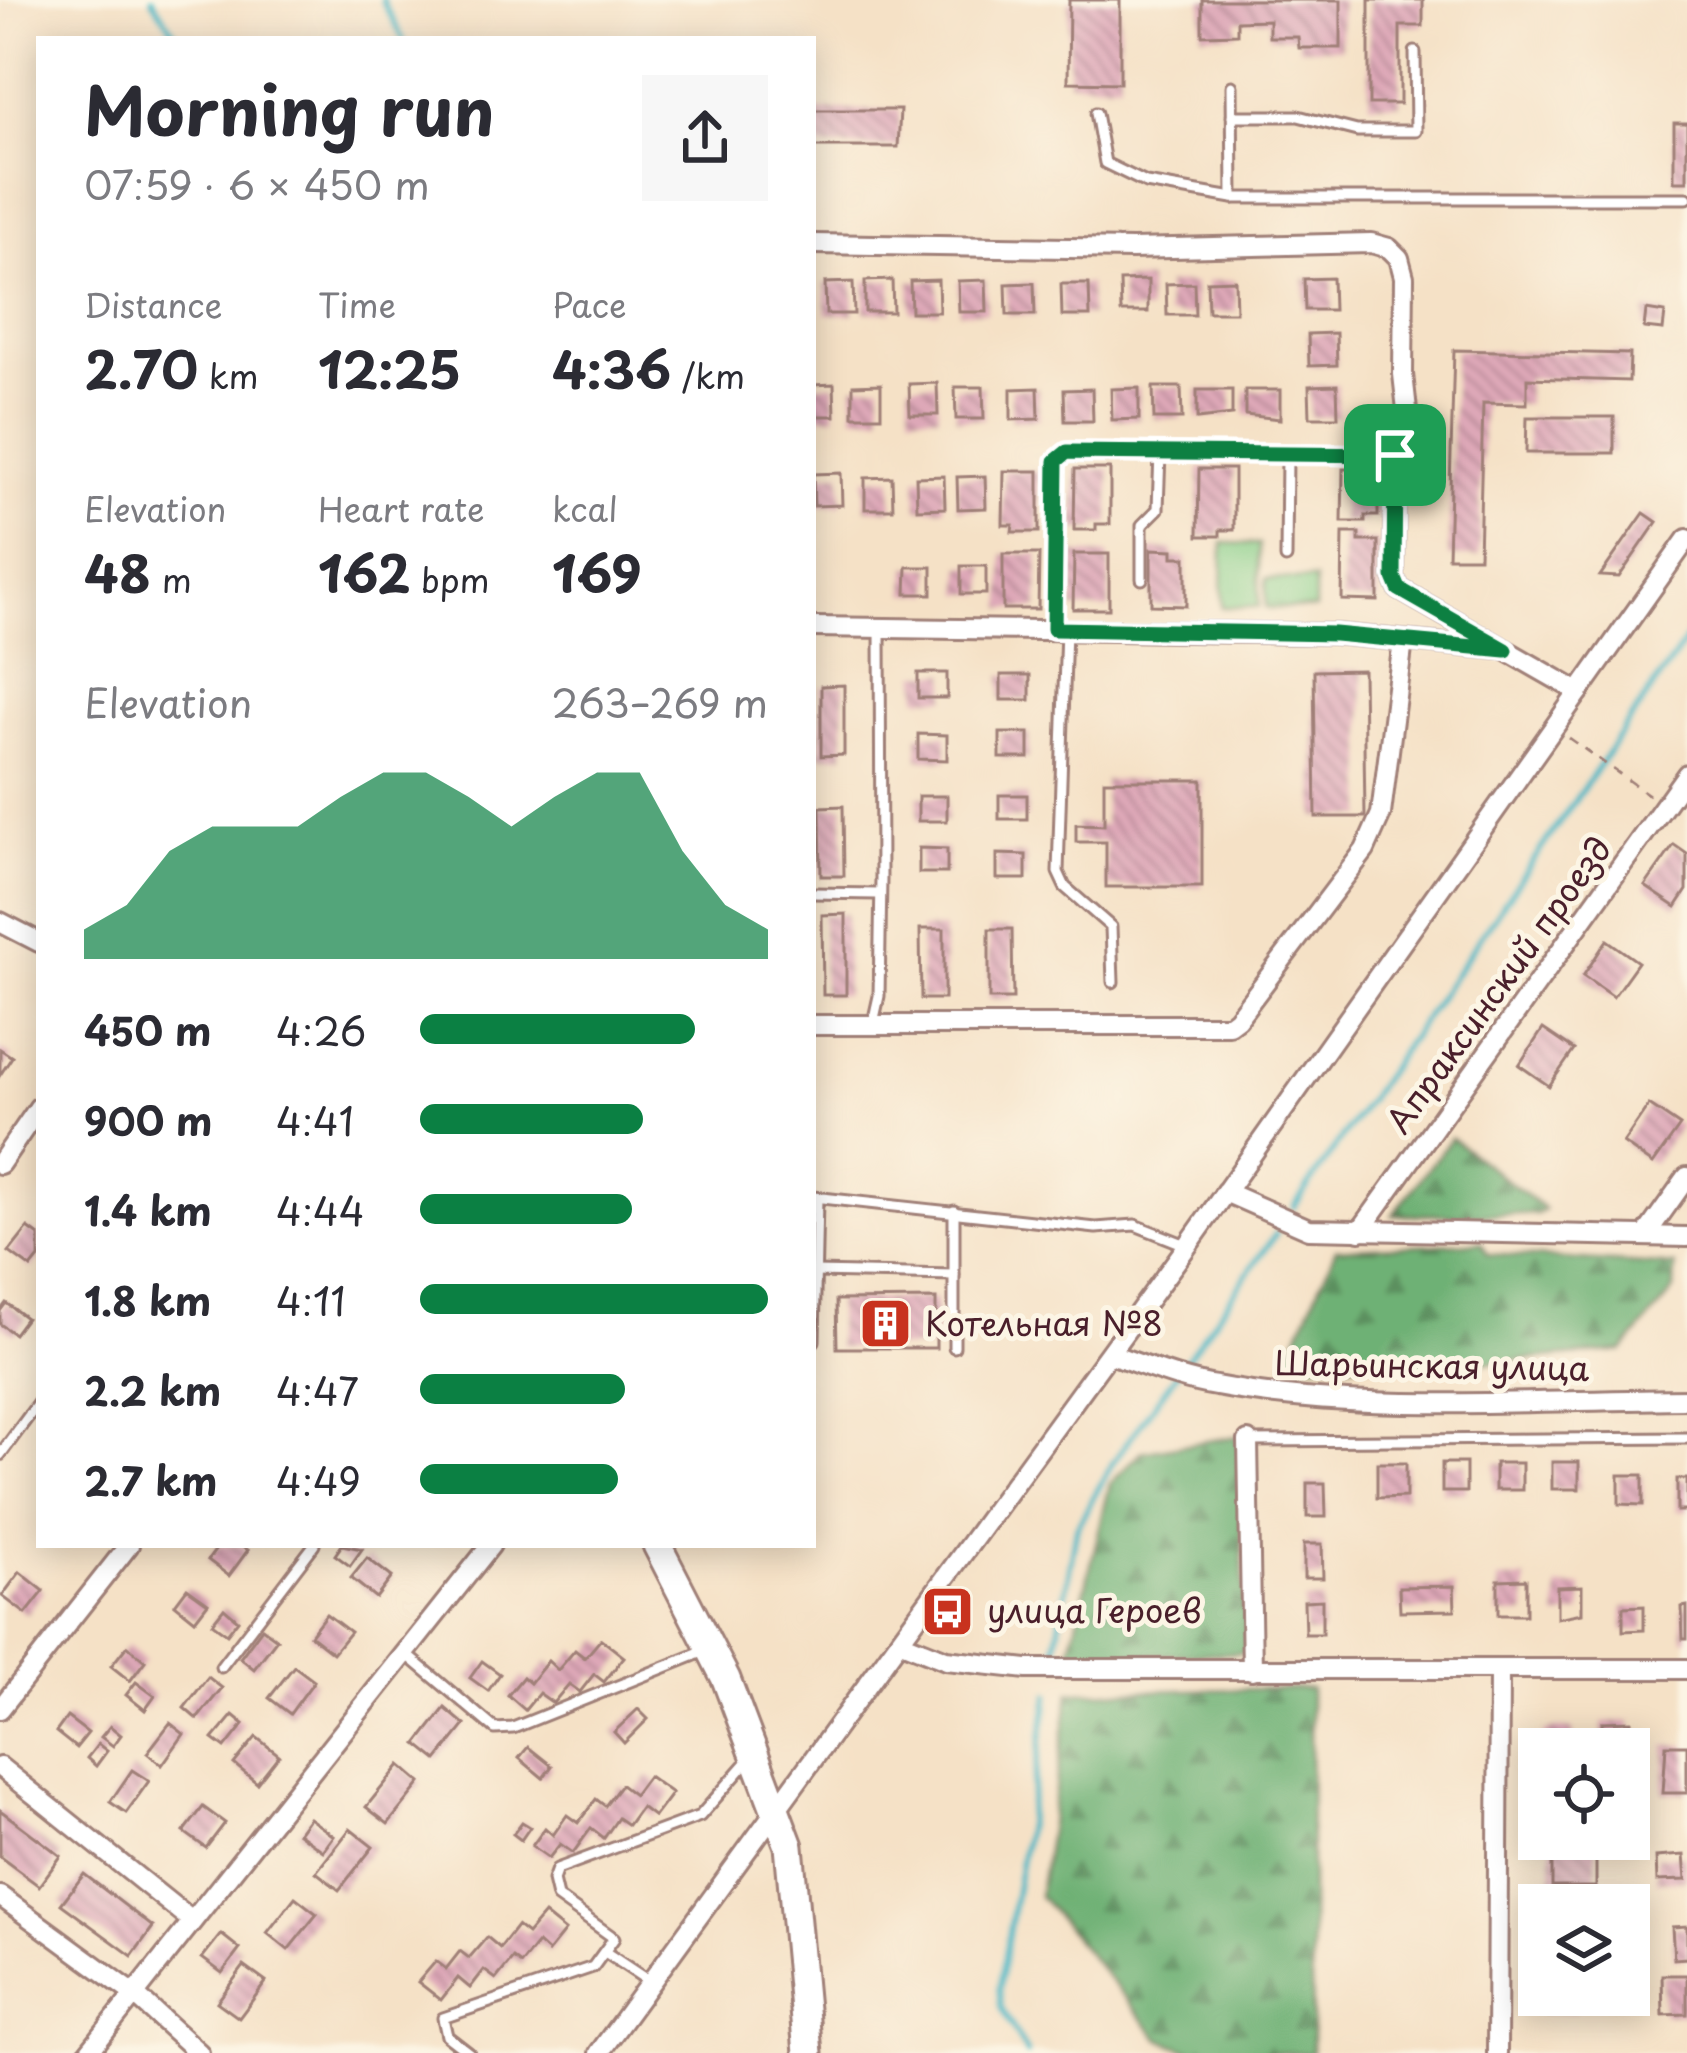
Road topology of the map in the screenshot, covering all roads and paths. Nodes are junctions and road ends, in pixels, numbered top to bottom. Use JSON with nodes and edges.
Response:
{"nodes":[{"id":1,"x":1415,"y":52,"type":"dead end"},
{"id":2,"x":1232,"y":86,"type":"dead end"},
{"id":3,"x":1096,"y":113,"type":"dead end"},
{"id":4,"x":1232,"y":116,"type":"junction"},
{"id":5,"x":1233,"y":197,"type":"junction"},
{"id":6,"x":1687,"y":198,"type":"edge"},
{"id":7,"x":816,"y":244,"type":"edge"},
{"id":8,"x":1160,"y":453,"type":"junction"},
{"id":9,"x":1287,"y":454,"type":"junction"},
{"id":10,"x":1395,"y":455,"type":"junction"},
{"id":11,"x":1687,"y":539,"type":"edge"},
{"id":12,"x":1286,"y":558,"type":"dead end"},
{"id":13,"x":1142,"y":579,"type":"dead end"},
{"id":14,"x":816,"y":627,"type":"edge"},
{"id":15,"x":880,"y":628,"type":"junction"},
{"id":16,"x":1060,"y":629,"type":"junction"},
{"id":17,"x":1403,"y":641,"type":"junction"},
{"id":18,"x":1506,"y":650,"type":"junction"},
{"id":19,"x":1579,"y":692,"type":"junction"},
{"id":20,"x":1568,"y":736,"type":"dead end"},
{"id":21,"x":1687,"y":774,"type":"edge"},
{"id":22,"x":1664,"y":806,"type":"junction"},
{"id":23,"x":816,"y":893,"type":"edge"},
{"id":24,"x":878,"y":894,"type":"junction"},
{"id":25,"x":0,"y":922,"type":"edge"},
{"id":26,"x":36,"y":940,"type":"edge"},
{"id":27,"x":1113,"y":982,"type":"dead end"},
{"id":28,"x":816,"y":1025,"type":"edge"},
{"id":29,"x":873,"y":1025,"type":"junction"},
{"id":30,"x":36,"y":1111,"type":"edge"},
{"id":31,"x":0,"y":1164,"type":"edge"},
{"id":32,"x":1687,"y":1177,"type":"edge"},
{"id":33,"x":1225,"y":1192,"type":"junction"},
{"id":34,"x":816,"y":1197,"type":"edge"},
{"id":35,"x":954,"y":1211,"type":"junction"},
{"id":36,"x":1360,"y":1231,"type":"junction"},
{"id":37,"x":1645,"y":1236,"type":"junction"},
{"id":38,"x":1687,"y":1237,"type":"edge"},
{"id":39,"x":1188,"y":1245,"type":"junction"},
{"id":40,"x":816,"y":1272,"type":"edge"},
{"id":41,"x":954,"y":1275,"type":"junction"},
{"id":42,"x":954,"y":1348,"type":"dead end"},
{"id":43,"x":1110,"y":1354,"type":"junction"},
{"id":44,"x":1687,"y":1400,"type":"edge"},
{"id":45,"x":36,"y":1406,"type":"edge"},
{"id":46,"x":1687,"y":1438,"type":"edge"},
{"id":47,"x":1248,"y":1442,"type":"joint"},
{"id":48,"x":0,"y":1454,"type":"edge"},
{"id":49,"x":127,"y":1548,"type":"edge"},
{"id":50,"x":312,"y":1548,"type":"edge"},
{"id":51,"x":489,"y":1548,"type":"edge"},
{"id":52,"x":659,"y":1548,"type":"edge"},
{"id":53,"x":901,"y":1642,"type":"junction"},
{"id":54,"x":710,"y":1649,"type":"junction"},
{"id":55,"x":405,"y":1653,"type":"junction"},
{"id":56,"x":221,"y":1667,"type":"dead end"},
{"id":57,"x":1687,"y":1669,"type":"edge"},
{"id":58,"x":1252,"y":1670,"type":"junction"},
{"id":59,"x":1499,"y":1670,"type":"junction"},
{"id":60,"x":0,"y":1708,"type":"edge"},
{"id":61,"x":756,"y":1751,"type":"junction"},
{"id":62,"x":0,"y":1767,"type":"edge"},
{"id":63,"x":778,"y":1809,"type":"junction"},
{"id":64,"x":0,"y":1896,"type":"edge"},
{"id":65,"x":192,"y":1921,"type":"junction"},
{"id":66,"x":605,"y":1952,"type":"junction"},
{"id":67,"x":651,"y":1982,"type":"junction"},
{"id":68,"x":134,"y":1994,"type":"junction"},
{"id":69,"x":88,"y":2053,"type":"edge"},
{"id":70,"x":199,"y":2053,"type":"edge"},
{"id":71,"x":470,"y":2053,"type":"edge"},
{"id":72,"x":599,"y":2053,"type":"edge"},
{"id":73,"x":808,"y":2053,"type":"edge"},
{"id":74,"x":1497,"y":2053,"type":"edge"}],
"edges":[{"from":1,"to":4,"type":"lane"},
{"from":2,"to":4,"type":"lane"},
{"from":3,"to":5,"type":"lane"},
{"from":4,"to":5,"type":"lane"},
{"from":5,"to":6,"type":"lane"},
{"from":7,"to":10,"type":"street"},
{"from":8,"to":9,"type":"lane"},
{"from":8,"to":13,"type":"lane"},
{"from":8,"to":16,"type":"lane"},
{"from":9,"to":10,"type":"lane"},
{"from":9,"to":12,"type":"lane"},
{"from":10,"to":18,"type":"street"},
{"from":11,"to":19,"type":"street"},
{"from":14,"to":15,"type":"street"},
{"from":15,"to":16,"type":"street"},
{"from":15,"to":24,"type":"lane"},
{"from":16,"to":17,"type":"street"},
{"from":16,"to":27,"type":"lane"},
{"from":17,"to":18,"type":"street"},
{"from":17,"to":29,"type":"street"},
{"from":18,"to":19,"type":"street"},
{"from":19,"to":33,"type":"street"},
{"from":20,"to":22,"type":"path"},
{"from":21,"to":22,"type":"street","name":"Апраксинский проезд"},
{"from":22,"to":36,"type":"street","name":"Апраксинский проезд"},
{"from":23,"to":24,"type":"lane"},
{"from":24,"to":29,"type":"lane"},
{"from":25,"to":26,"type":"street"},
{"from":28,"to":29,"type":"street"},
{"from":30,"to":31,"type":"street"},
{"from":32,"to":37,"type":"street"},
{"from":33,"to":36,"type":"street"},
{"from":33,"to":39,"type":"street"},
{"from":34,"to":35,"type":"lane"},
{"from":35,"to":39,"type":"lane"},
{"from":35,"to":41,"type":"lane"},
{"from":36,"to":37,"type":"street"},
{"from":37,"to":38,"type":"street"},
{"from":39,"to":43,"type":"street"},
{"from":40,"to":41,"type":"lane"},
{"from":41,"to":42,"type":"lane"},
{"from":43,"to":44,"type":"street","name":"Шарьинская улица"},
{"from":43,"to":53,"type":"street"},
{"from":45,"to":48,"type":"lane"},
{"from":46,"to":47,"type":"lane"},
{"from":47,"to":58,"type":"street"},
{"from":49,"to":60,"type":"street"},
{"from":50,"to":56,"type":"lane"},
{"from":51,"to":55,"type":"street"},
{"from":52,"to":54,"type":"street"},
{"from":53,"to":58,"type":"street"},
{"from":53,"to":63,"type":"street"},
{"from":54,"to":55,"type":"lane"},
{"from":54,"to":61,"type":"street"},
{"from":55,"to":65,"type":"street"},
{"from":57,"to":59,"type":"street"},
{"from":58,"to":59,"type":"street"},
{"from":59,"to":74,"type":"street"},
{"from":61,"to":63,"type":"street"},
{"from":61,"to":66,"type":"lane"},
{"from":62,"to":65,"type":"street"},
{"from":63,"to":67,"type":"street"},
{"from":63,"to":73,"type":"street"},
{"from":64,"to":68,"type":"street"},
{"from":65,"to":68,"type":"street"},
{"from":66,"to":67,"type":"lane"},
{"from":66,"to":71,"type":"lane"},
{"from":67,"to":72,"type":"street"},
{"from":68,"to":69,"type":"street"},
{"from":68,"to":70,"type":"street"}]}
